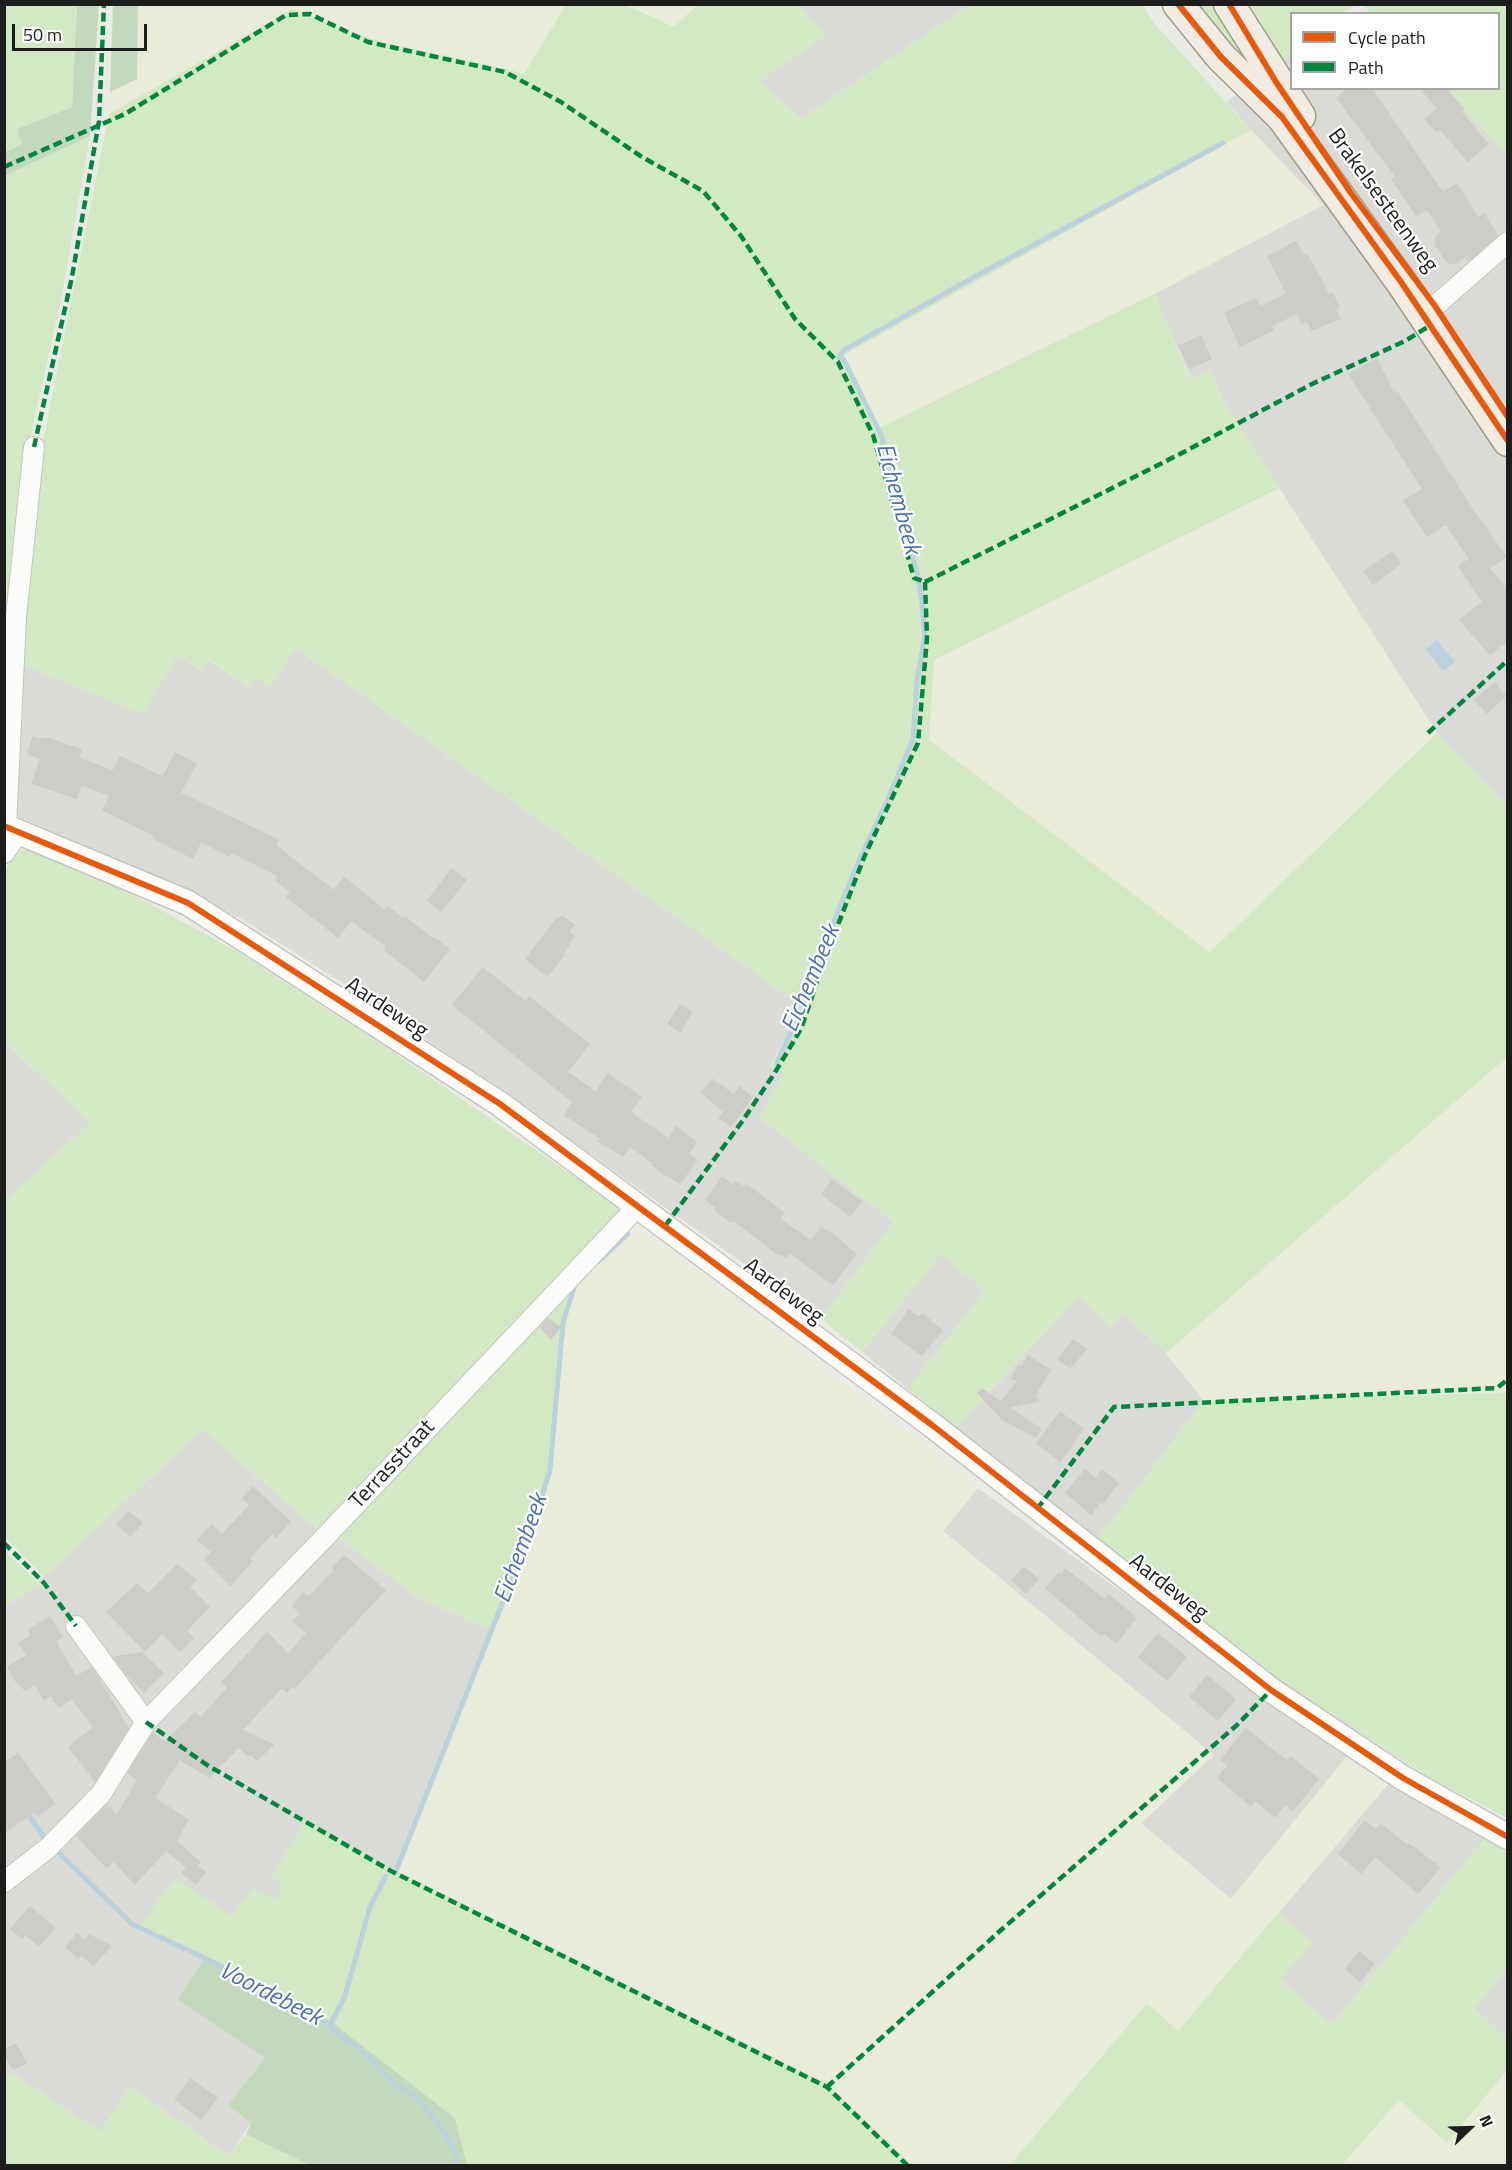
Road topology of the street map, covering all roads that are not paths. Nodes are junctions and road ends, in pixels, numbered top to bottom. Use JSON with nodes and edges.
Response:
{"nodes":[{"id":1,"x":1178,"y":4,"type":"edge"},
{"id":2,"x":1229,"y":4,"type":"edge"},
{"id":3,"x":1508,"y":242,"type":"edge"},
{"id":4,"x":1435,"y":306,"type":"junction"},
{"id":5,"x":1508,"y":417,"type":"edge"},
{"id":6,"x":1508,"y":441,"type":"edge"},
{"id":7,"x":34,"y":447,"type":"dead end"},
{"id":8,"x":10,"y":828,"type":"edge"},
{"id":9,"x":4,"y":853,"type":"edge"},
{"id":10,"x":638,"y":1206,"type":"junction"},
{"id":11,"x":76,"y":1626,"type":"dead end"},
{"id":12,"x":146,"y":1722,"type":"junction"},
{"id":13,"x":1508,"y":1836,"type":"edge"},
{"id":14,"x":4,"y":1882,"type":"edge"}],
"edges":[{"from":1,"to":6,"type":"main road","name":"Brakelsesteenweg"},
{"from":2,"to":4,"type":"main road","name":"Brakelsesteenweg"},
{"from":3,"to":4,"type":"street"},
{"from":4,"to":5,"type":"main road","name":"Brakelsesteenweg"},
{"from":7,"to":8,"type":"street"},
{"from":8,"to":9,"type":"street"},
{"from":8,"to":10,"type":"street","name":"Aardeweg"},
{"from":10,"to":12,"type":"street","name":"Terrasstraat"},
{"from":10,"to":13,"type":"street","name":"Aardeweg"},
{"from":11,"to":12,"type":"street"},
{"from":12,"to":14,"type":"street","name":"Terrasstraat"}]}
